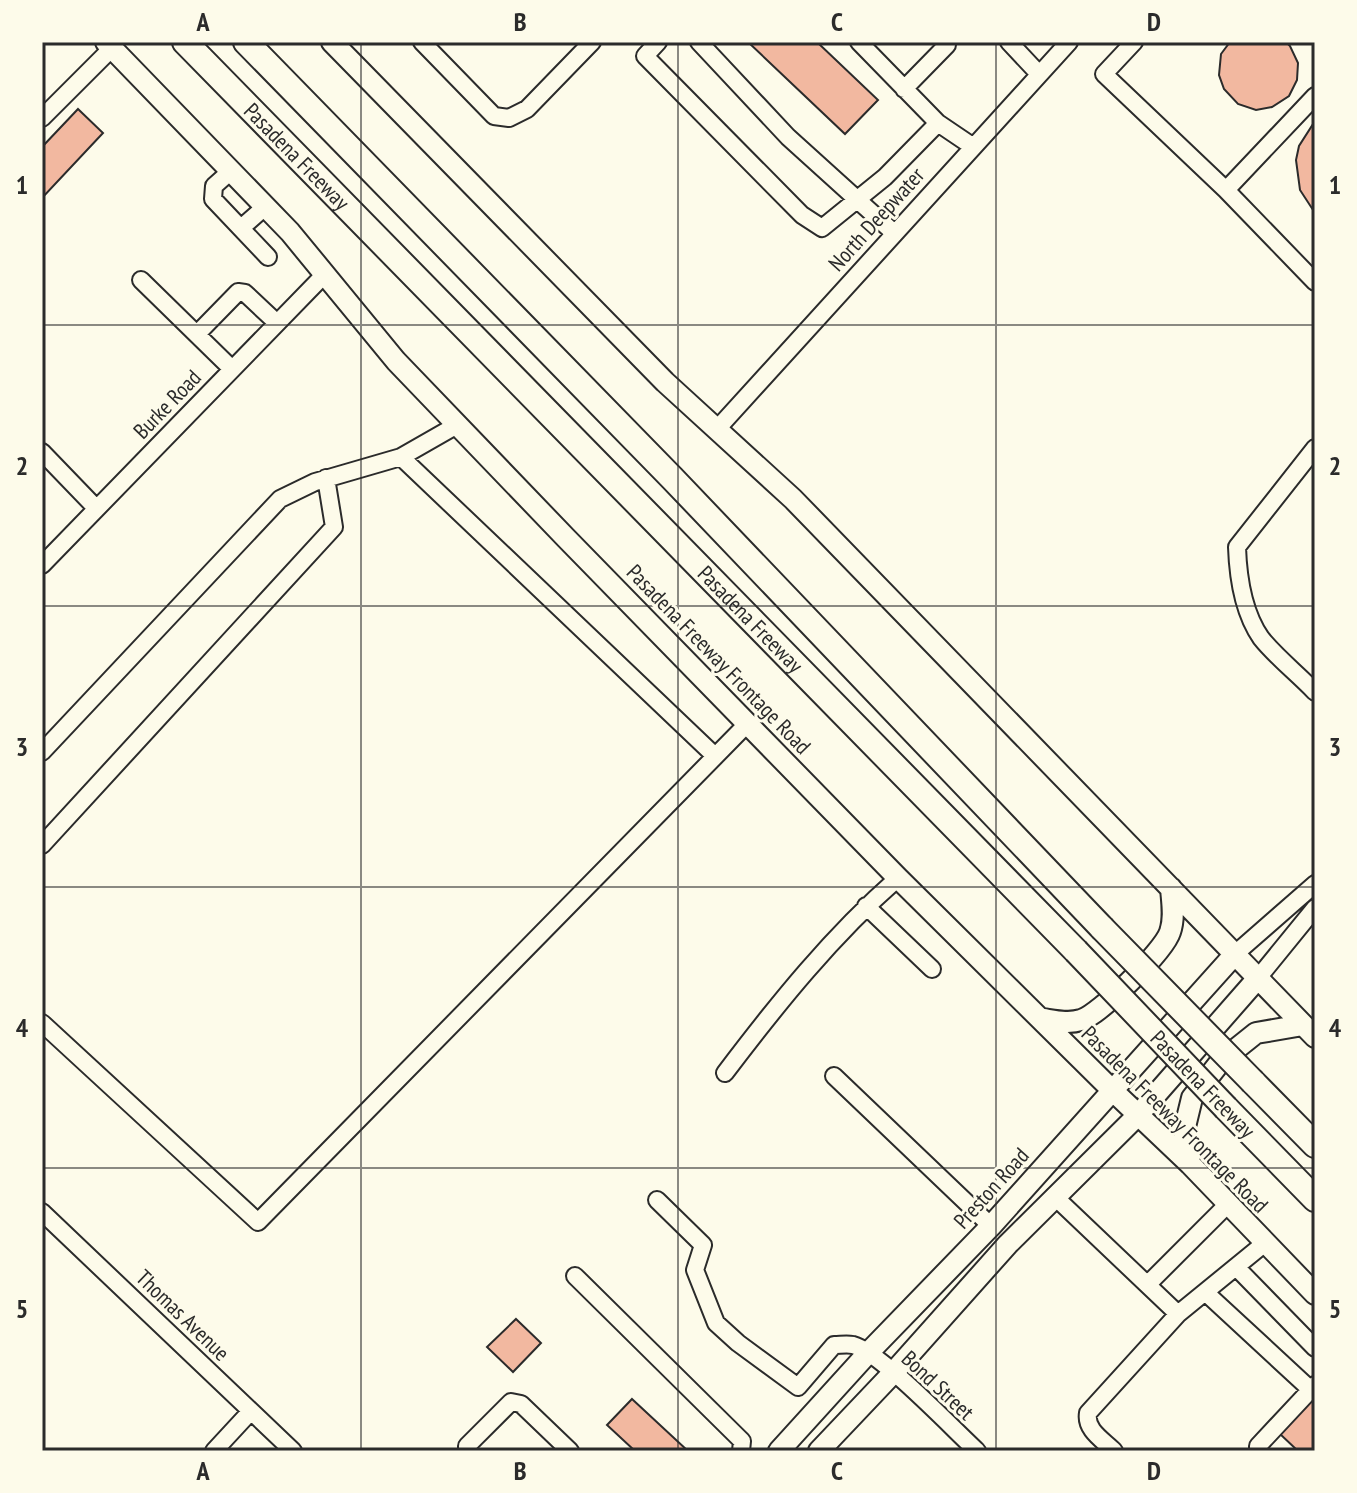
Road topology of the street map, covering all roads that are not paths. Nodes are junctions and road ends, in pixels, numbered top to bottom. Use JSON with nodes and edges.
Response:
{"nodes":[{"id":1,"x":185,"y":42,"type":"edge"},
{"id":2,"x":246,"y":42,"type":"edge"},
{"id":3,"x":332,"y":42,"type":"edge"},
{"id":4,"x":422,"y":42,"type":"edge"},
{"id":5,"x":592,"y":42,"type":"edge"},
{"id":6,"x":658,"y":42,"type":"edge"},
{"id":7,"x":699,"y":42,"type":"edge"},
{"id":8,"x":859,"y":42,"type":"edge"},
{"id":9,"x":1009,"y":42,"type":"edge"},
{"id":10,"x":1069,"y":42,"type":"edge"},
{"id":11,"x":1134,"y":42,"type":"edge"},
{"id":12,"x":109,"y":45,"type":"edge"},
{"id":13,"x":947,"y":45,"type":"dead end"},
{"id":14,"x":1039,"y":74,"type":"junction"},
{"id":15,"x":904,"y":89,"type":"junction"},
{"id":16,"x":1315,"y":96,"type":"edge"},
{"id":17,"x":42,"y":118,"type":"edge"},
{"id":18,"x":938,"y":123,"type":"junction"},
{"id":19,"x":972,"y":146,"type":"junction"},
{"id":20,"x":232,"y":170,"type":"junction"},
{"id":21,"x":1226,"y":190,"type":"junction"},
{"id":22,"x":858,"y":199,"type":"junction"},
{"id":23,"x":266,"y":206,"type":"junction"},
{"id":24,"x":241,"y":228,"type":"junction"},
{"id":25,"x":893,"y":232,"type":"junction"},
{"id":26,"x":268,"y":257,"type":"dead end"},
{"id":27,"x":324,"y":275,"type":"junction"},
{"id":28,"x":141,"y":280,"type":"dead end"},
{"id":29,"x":1315,"y":282,"type":"edge"},
{"id":30,"x":277,"y":323,"type":"junction"},
{"id":31,"x":197,"y":334,"type":"junction"},
{"id":32,"x":232,"y":369,"type":"junction"},
{"id":33,"x":457,"y":425,"type":"junction"},
{"id":34,"x":718,"y":428,"type":"junction"},
{"id":35,"x":1315,"y":448,"type":"edge"},
{"id":36,"x":42,"y":452,"type":"edge"},
{"id":37,"x":401,"y":457,"type":"junction"},
{"id":38,"x":326,"y":478,"type":"junction"},
{"id":39,"x":96,"y":508,"type":"junction"},
{"id":40,"x":42,"y":565,"type":"edge"},
{"id":41,"x":1315,"y":692,"type":"edge"},
{"id":42,"x":748,"y":723,"type":"junction"},
{"id":43,"x":42,"y":752,"type":"edge"},
{"id":44,"x":715,"y":756,"type":"junction"},
{"id":45,"x":42,"y":845,"type":"edge"},
{"id":46,"x":898,"y":878,"type":"junction"},
{"id":47,"x":1315,"y":884,"type":"edge"},
{"id":48,"x":1171,"y":888,"type":"junction"},
{"id":49,"x":866,"y":906,"type":"junction"},
{"id":50,"x":1315,"y":908,"type":"edge"},
{"id":51,"x":1235,"y":954,"type":"junction"},
{"id":52,"x":932,"y":969,"type":"dead end"},
{"id":53,"x":1258,"y":978,"type":"junction"},
{"id":54,"x":1043,"y":1019,"type":"junction"},
{"id":55,"x":42,"y":1023,"type":"edge"},
{"id":56,"x":1309,"y":1031,"type":"edge"},
{"id":57,"x":725,"y":1073,"type":"dead end"},
{"id":58,"x":834,"y":1076,"type":"dead end"},
{"id":59,"x":1112,"y":1090,"type":"junction"},
{"id":60,"x":1138,"y":1115,"type":"junction"},
{"id":61,"x":1315,"y":1145,"type":"edge"},
{"id":62,"x":1190,"y":1164,"type":"junction"},
{"id":63,"x":1054,"y":1196,"type":"junction"},
{"id":64,"x":1315,"y":1199,"type":"edge"},
{"id":65,"x":657,"y":1200,"type":"dead end"},
{"id":66,"x":1228,"y":1204,"type":"junction"},
{"id":67,"x":42,"y":1212,"type":"edge"},
{"id":68,"x":991,"y":1226,"type":"junction"},
{"id":69,"x":1265,"y":1243,"type":"junction"},
{"id":70,"x":1008,"y":1244,"type":"junction"},
{"id":71,"x":1236,"y":1267,"type":"junction"},
{"id":72,"x":575,"y":1276,"type":"dead end"},
{"id":73,"x":1148,"y":1284,"type":"junction"},
{"id":74,"x":1205,"y":1292,"type":"junction"},
{"id":75,"x":1315,"y":1294,"type":"edge"},
{"id":76,"x":1178,"y":1314,"type":"junction"},
{"id":77,"x":1315,"y":1348,"type":"edge"},
{"id":78,"x":868,"y":1353,"type":"junction"},
{"id":79,"x":893,"y":1373,"type":"junction"},
{"id":80,"x":1313,"y":1388,"type":"edge"},
{"id":81,"x":251,"y":1411,"type":"junction"},
{"id":82,"x":214,"y":1451,"type":"edge"},
{"id":83,"x":293,"y":1451,"type":"edge"},
{"id":84,"x":467,"y":1451,"type":"edge"},
{"id":85,"x":570,"y":1451,"type":"edge"},
{"id":86,"x":741,"y":1451,"type":"edge"},
{"id":87,"x":779,"y":1451,"type":"edge"},
{"id":88,"x":819,"y":1451,"type":"edge"},
{"id":89,"x":977,"y":1451,"type":"edge"},
{"id":90,"x":1114,"y":1451,"type":"edge"},
{"id":91,"x":1258,"y":1451,"type":"edge"}],
"edges":[{"from":1,"to":64,"type":"highway","name":"Pasadena Freeway","bridge":true},
{"from":2,"to":61,"type":"highway","name":"Pasadena Freeway","bridge":true},
{"from":3,"to":34,"type":"main road"},
{"from":4,"to":5,"type":"street"},
{"from":6,"to":22,"type":"street"},
{"from":7,"to":22,"type":"street"},
{"from":8,"to":15,"type":"street"},
{"from":9,"to":14,"type":"street"},
{"from":10,"to":14,"type":"street","name":"North Deepwater"},
{"from":11,"to":21,"type":"street"},
{"from":12,"to":17,"type":"street"},
{"from":12,"to":20,"type":"main road","name":"Pasadena Freeway Frontage Road"},
{"from":13,"to":15,"type":"street"},
{"from":14,"to":19,"type":"street","name":"North Deepwater"},
{"from":15,"to":18,"type":"street"},
{"from":16,"to":21,"type":"street"},
{"from":18,"to":19,"type":"street"},
{"from":18,"to":22,"type":"street"},
{"from":19,"to":25,"type":"street","name":"North Deepwater"},
{"from":20,"to":23,"type":"main road","name":"Pasadena Freeway Frontage Road"},
{"from":20,"to":24,"type":"street"},
{"from":21,"to":29,"type":"street"},
{"from":22,"to":25,"type":"street"},
{"from":23,"to":24,"type":"street"},
{"from":23,"to":27,"type":"main road","name":"Pasadena Freeway Frontage Road"},
{"from":24,"to":26,"type":"street"},
{"from":25,"to":34,"type":"street","name":"North Deepwater"},
{"from":27,"to":30,"type":"street","name":"Burke Road"},
{"from":27,"to":33,"type":"main road","name":"Pasadena Freeway Frontage Road"},
{"from":28,"to":31,"type":"street"},
{"from":30,"to":31,"type":"street"},
{"from":30,"to":32,"type":"street","name":"Burke Road"},
{"from":31,"to":32,"type":"street"},
{"from":32,"to":39,"type":"street","name":"Burke Road"},
{"from":33,"to":37,"type":"street"},
{"from":33,"to":42,"type":"main road","name":"Pasadena Freeway Frontage Road"},
{"from":34,"to":48,"type":"main road"},
{"from":35,"to":41,"type":"street"},
{"from":36,"to":39,"type":"street"},
{"from":37,"to":38,"type":"street"},
{"from":37,"to":44,"type":"street"},
{"from":38,"to":43,"type":"street"},
{"from":38,"to":45,"type":"street"},
{"from":39,"to":40,"type":"street","name":"Burke Road"},
{"from":42,"to":44,"type":"street"},
{"from":42,"to":46,"type":"main road","name":"Pasadena Freeway Frontage Road"},
{"from":44,"to":55,"type":"street"},
{"from":46,"to":49,"type":"street"},
{"from":46,"to":54,"type":"main road","name":"Pasadena Freeway Frontage Road"},
{"from":47,"to":51,"type":"street"},
{"from":48,"to":51,"type":"main road"},
{"from":48,"to":54,"type":"main road"},
{"from":49,"to":52,"type":"street"},
{"from":49,"to":57,"type":"street"},
{"from":50,"to":53,"type":"street"},
{"from":51,"to":53,"type":"main road"},
{"from":51,"to":59,"type":"main road","name":"Preston Road"},
{"from":53,"to":56,"type":"main road"},
{"from":53,"to":60,"type":"main road"},
{"from":54,"to":59,"type":"main road","name":"Pasadena Freeway Frontage Road"},
{"from":56,"to":62,"type":"main road"},
{"from":58,"to":68,"type":"street"},
{"from":59,"to":60,"type":"main road","name":"Pasadena Freeway Frontage Road"},
{"from":59,"to":68,"type":"main road","name":"Preston Road"},
{"from":60,"to":62,"type":"main road","name":"Pasadena Freeway Frontage Road"},
{"from":60,"to":63,"type":"main road"},
{"from":62,"to":66,"type":"main road","name":"Pasadena Freeway Frontage Road"},
{"from":63,"to":70,"type":"main road"},
{"from":63,"to":73,"type":"street"},
{"from":65,"to":78,"type":"street"},
{"from":66,"to":69,"type":"main road","name":"Pasadena Freeway Frontage Road"},
{"from":66,"to":73,"type":"street"},
{"from":67,"to":81,"type":"street","name":"Thomas Avenue"},
{"from":68,"to":70,"type":"main road"},
{"from":68,"to":78,"type":"main road","name":"Preston Road"},
{"from":69,"to":71,"type":"street"},
{"from":69,"to":75,"type":"main road","name":"Pasadena Freeway Frontage Road"},
{"from":70,"to":79,"type":"main road"},
{"from":71,"to":74,"type":"street"},
{"from":71,"to":77,"type":"street"},
{"from":72,"to":86,"type":"street"},
{"from":73,"to":76,"type":"street"},
{"from":74,"to":76,"type":"street"},
{"from":74,"to":80,"type":"street"},
{"from":76,"to":90,"type":"street"},
{"from":78,"to":79,"type":"street","name":"Bond Street"},
{"from":78,"to":87,"type":"main road","name":"Preston Road"},
{"from":79,"to":88,"type":"main road"},
{"from":79,"to":89,"type":"street","name":"Bond Street"},
{"from":80,"to":91,"type":"street"},
{"from":81,"to":82,"type":"street"},
{"from":81,"to":83,"type":"street","name":"Thomas Avenue"},
{"from":84,"to":85,"type":"street"}]}
